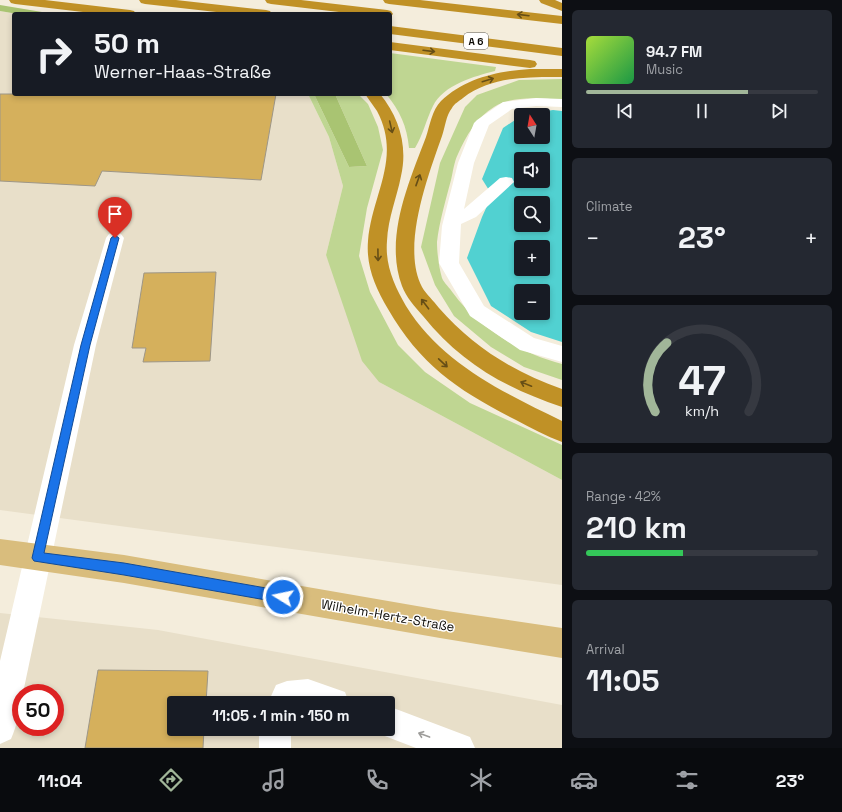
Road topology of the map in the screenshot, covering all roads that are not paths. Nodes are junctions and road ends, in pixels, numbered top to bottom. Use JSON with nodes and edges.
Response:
{"nodes":[{"id":1,"x":15,"y":0,"type":"edge"},
{"id":2,"x":145,"y":0,"type":"edge"},
{"id":3,"x":270,"y":0,"type":"edge"},
{"id":4,"x":389,"y":0,"type":"edge"},
{"id":5,"x":545,"y":0,"type":"edge"},
{"id":6,"x":562,"y":7,"type":"edge"},
{"id":7,"x":114,"y":12,"type":"edge"},
{"id":8,"x":249,"y":12,"type":"edge"},
{"id":9,"x":368,"y":12,"type":"edge"},
{"id":10,"x":562,"y":20,"type":"edge"},
{"id":11,"x":392,"y":30,"type":"edge"},
{"id":12,"x":392,"y":46,"type":"edge"},
{"id":13,"x":562,"y":52,"type":"edge"},
{"id":14,"x":562,"y":69,"type":"edge"},
{"id":15,"x":562,"y":73,"type":"edge"},
{"id":16,"x":373,"y":96,"type":"edge"},
{"id":17,"x":562,"y":103,"type":"edge"},
{"id":18,"x":506,"y":182,"type":"dead end"},
{"id":19,"x":453,"y":220,"type":"junction"},
{"id":20,"x":115,"y":238,"type":"dead end"},
{"id":21,"x":562,"y":354,"type":"edge"},
{"id":22,"x":562,"y":398,"type":"edge"},
{"id":23,"x":562,"y":432,"type":"edge"},
{"id":24,"x":0,"y":552,"type":"edge"},
{"id":25,"x":38,"y":558,"type":"junction"},
{"id":26,"x":562,"y":644,"type":"edge"},
{"id":27,"x":287,"y":696,"type":"edge"},
{"id":28,"x":314,"y":696,"type":"edge"},
{"id":29,"x":395,"y":725,"type":"edge"},
{"id":30,"x":0,"y":728,"type":"edge"},
{"id":31,"x":275,"y":736,"type":"edge"},
{"id":32,"x":276,"y":748,"type":"edge"},
{"id":33,"x":460,"y":748,"type":"edge"}],
"edges":[{"from":1,"to":7,"type":"highway"},
{"from":2,"to":8,"type":"highway"},
{"from":3,"to":9,"type":"highway"},
{"from":10,"to":4,"type":"highway","one_way":true},
{"from":5,"to":6,"type":"highway"},
{"from":11,"to":13,"type":"highway","number":"A 6"},
{"from":12,"to":14,"type":"highway","one_way":true},
{"from":22,"to":15,"type":"highway","one_way":true},
{"from":16,"to":23,"type":"highway","one_way":true},
{"from":17,"to":19,"type":"street"},
{"from":18,"to":19,"type":"street"},
{"from":19,"to":21,"type":"street"},
{"from":20,"to":25,"type":"street"},
{"from":24,"to":25,"type":"main road","name":"Wilhelm-Hertz-Straße"},
{"from":25,"to":26,"type":"main road","name":"Wilhelm-Hertz-Straße"},
{"from":25,"to":30,"type":"street"},
{"from":27,"to":28,"type":"street"},
{"from":33,"to":29,"type":"street","one_way":true},
{"from":31,"to":32,"type":"street"}]}
